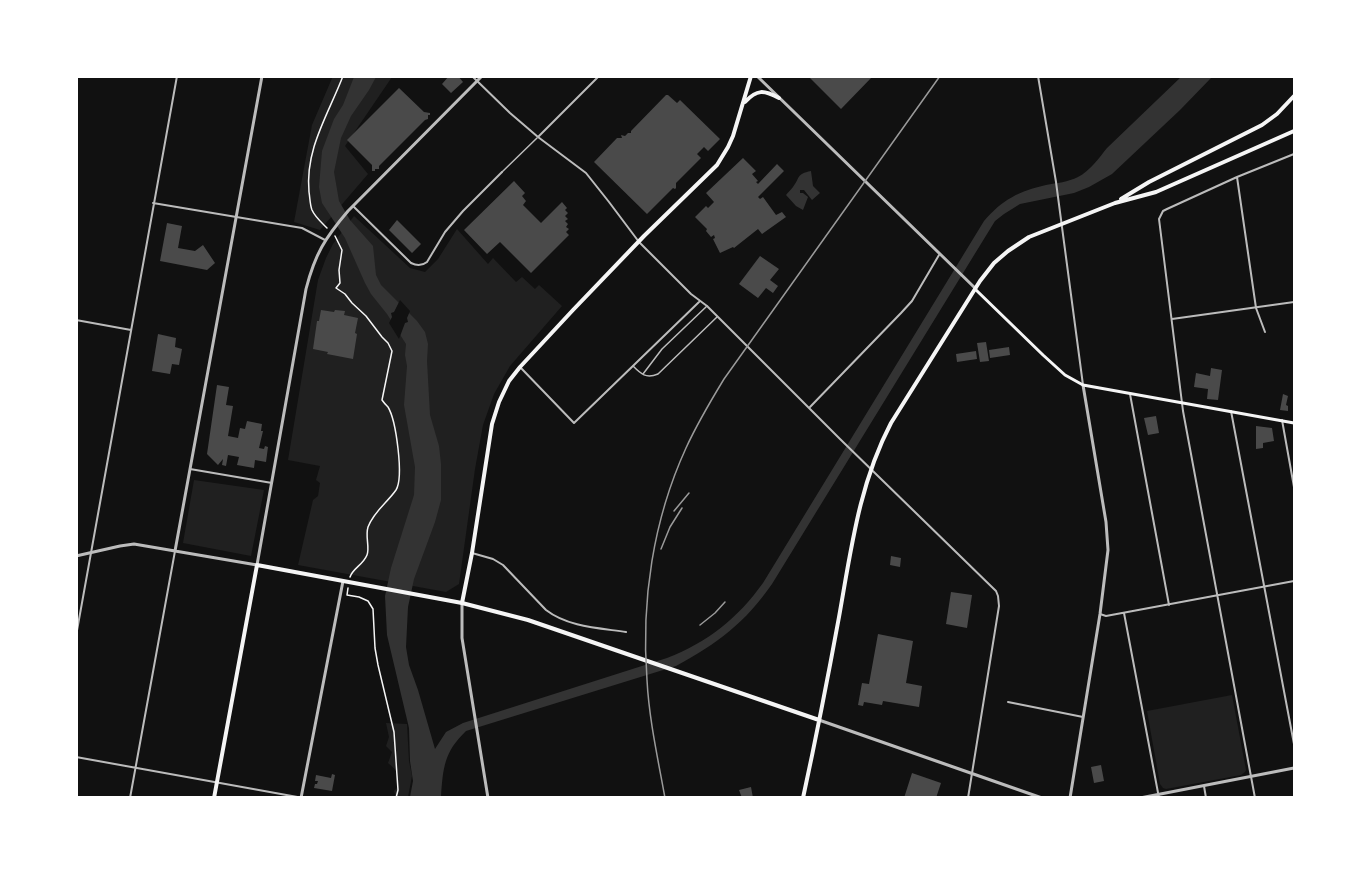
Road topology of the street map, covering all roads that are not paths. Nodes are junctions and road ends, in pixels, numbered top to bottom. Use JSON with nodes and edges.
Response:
{"nodes":[{"id":1,"x":177,"y":76,"type":"edge"},
{"id":2,"x":262,"y":76,"type":"edge"},
{"id":3,"x":472,"y":76,"type":"edge"},
{"id":4,"x":482,"y":76,"type":"edge"},
{"id":5,"x":599,"y":76,"type":"edge"},
{"id":6,"x":751,"y":76,"type":"edge"},
{"id":7,"x":757,"y":76,"type":"edge"},
{"id":8,"x":1038,"y":76,"type":"edge"},
{"id":9,"x":477,"y":82,"type":"junction"},
{"id":10,"x":1294,"y":96,"type":"edge"},
{"id":11,"x":779,"y":98,"type":"junction"},
{"id":12,"x":742,"y":105,"type":"junction"},
{"id":13,"x":1294,"y":131,"type":"edge"},
{"id":14,"x":538,"y":137,"type":"junction"},
{"id":15,"x":1294,"y":154,"type":"edge"},
{"id":16,"x":502,"y":172,"type":"joint"},
{"id":17,"x":1238,"y":177,"type":"junction"},
{"id":18,"x":153,"y":203,"type":"junction"},
{"id":19,"x":1115,"y":203,"type":"junction"},
{"id":20,"x":353,"y":206,"type":"junction"},
{"id":21,"x":236,"y":218,"type":"junction"},
{"id":22,"x":1061,"y":223,"type":"junction"},
{"id":23,"x":325,"y":240,"type":"junction"},
{"id":24,"x":639,"y":242,"type":"junction"},
{"id":25,"x":939,"y":255,"type":"junction"},
{"id":26,"x":975,"y":289,"type":"junction"},
{"id":27,"x":699,"y":301,"type":"junction"},
{"id":28,"x":1294,"y":303,"type":"edge"},
{"id":29,"x":707,"y":306,"type":"junction"},
{"id":30,"x":1256,"y":308,"type":"junction"},
{"id":31,"x":717,"y":317,"type":"junction"},
{"id":32,"x":1172,"y":319,"type":"junction"},
{"id":33,"x":76,"y":320,"type":"edge"},
{"id":34,"x":131,"y":330,"type":"junction"},
{"id":35,"x":1264,"y":332,"type":"dead end"},
{"id":36,"x":632,"y":366,"type":"junction"},
{"id":37,"x":520,"y":367,"type":"junction"},
{"id":38,"x":643,"y":375,"type":"junction"},
{"id":39,"x":1083,"y":385,"type":"junction"},
{"id":40,"x":1130,"y":394,"type":"junction"},
{"id":41,"x":1182,"y":403,"type":"junction"},
{"id":42,"x":809,"y":408,"type":"junction"},
{"id":43,"x":1231,"y":411,"type":"junction"},
{"id":44,"x":1282,"y":420,"type":"junction"},
{"id":45,"x":1294,"y":423,"type":"edge"},
{"id":46,"x":872,"y":469,"type":"junction"},
{"id":47,"x":190,"y":470,"type":"junction"},
{"id":48,"x":272,"y":483,"type":"junction"},
{"id":49,"x":1294,"y":487,"type":"edge"},
{"id":50,"x":175,"y":551,"type":"junction"},
{"id":51,"x":92,"y":552,"type":"junction"},
{"id":52,"x":472,"y":553,"type":"junction"},
{"id":53,"x":76,"y":556,"type":"edge"},
{"id":54,"x":257,"y":565,"type":"junction"},
{"id":55,"x":1294,"y":580,"type":"edge"},
{"id":56,"x":343,"y":581,"type":"junction"},
{"id":57,"x":1264,"y":586,"type":"junction"},
{"id":58,"x":1217,"y":595,"type":"junction"},
{"id":59,"x":462,"y":603,"type":"junction"},
{"id":60,"x":1169,"y":604,"type":"junction"},
{"id":61,"x":1124,"y":613,"type":"junction"},
{"id":62,"x":1100,"y":614,"type":"junction"},
{"id":63,"x":626,"y":632,"type":"dead end"},
{"id":64,"x":76,"y":636,"type":"edge"},
{"id":65,"x":1008,"y":702,"type":"dead end"},
{"id":66,"x":1083,"y":717,"type":"junction"},
{"id":67,"x":819,"y":720,"type":"junction"},
{"id":68,"x":1294,"y":744,"type":"edge"},
{"id":69,"x":76,"y":757,"type":"edge"},
{"id":70,"x":136,"y":767,"type":"junction"},
{"id":71,"x":1294,"y":768,"type":"edge"},
{"id":72,"x":972,"y":773,"type":"junction"},
{"id":73,"x":1251,"y":777,"type":"junction"},
{"id":74,"x":217,"y":782,"type":"junction"},
{"id":75,"x":1204,"y":786,"type":"junction"},
{"id":76,"x":1158,"y":796,"type":"edge"},
{"id":77,"x":302,"y":797,"type":"edge"},
{"id":78,"x":130,"y":798,"type":"edge"},
{"id":79,"x":214,"y":798,"type":"edge"},
{"id":80,"x":488,"y":798,"type":"edge"},
{"id":81,"x":803,"y":798,"type":"edge"},
{"id":82,"x":968,"y":798,"type":"edge"},
{"id":83,"x":1042,"y":798,"type":"edge"},
{"id":84,"x":1070,"y":798,"type":"edge"},
{"id":85,"x":1140,"y":798,"type":"edge"},
{"id":86,"x":1206,"y":798,"type":"edge"},
{"id":87,"x":1255,"y":798,"type":"edge"}],
"edges":[{"from":1,"to":18,"type":"street"},
{"from":2,"to":21,"type":"street"},
{"from":3,"to":9,"type":"street"},
{"from":4,"to":9,"type":"street"},
{"from":5,"to":14,"type":"street"},
{"from":6,"to":12,"type":"main road"},
{"from":7,"to":11,"type":"street"},
{"from":8,"to":22,"type":"street"},
{"from":9,"to":14,"type":"street"},
{"from":9,"to":20,"type":"street"},
{"from":10,"to":19,"type":"main road"},
{"from":11,"to":12,"type":"main road"},
{"from":11,"to":25,"type":"street"},
{"from":12,"to":24,"type":"main road"},
{"from":13,"to":19,"type":"main road"},
{"from":14,"to":16,"type":"street"},
{"from":14,"to":24,"type":"street"},
{"from":15,"to":17,"type":"street"},
{"from":16,"to":20,"type":"street"},
{"from":17,"to":30,"type":"street"},
{"from":17,"to":32,"type":"street"},
{"from":18,"to":21,"type":"street"},
{"from":18,"to":34,"type":"street"},
{"from":19,"to":22,"type":"main road"},
{"from":20,"to":23,"type":"street"},
{"from":21,"to":23,"type":"street"},
{"from":21,"to":47,"type":"street"},
{"from":22,"to":26,"type":"main road"},
{"from":22,"to":39,"type":"street"},
{"from":23,"to":48,"type":"street"},
{"from":24,"to":27,"type":"street"},
{"from":24,"to":37,"type":"main road"},
{"from":25,"to":26,"type":"street"},
{"from":25,"to":42,"type":"street"},
{"from":26,"to":39,"type":"main road"},
{"from":26,"to":46,"type":"main road"},
{"from":27,"to":29,"type":"street"},
{"from":27,"to":36,"type":"street"},
{"from":28,"to":30,"type":"street"},
{"from":29,"to":31,"type":"street"},
{"from":29,"to":38,"type":"street"},
{"from":30,"to":32,"type":"street"},
{"from":30,"to":35,"type":"street"},
{"from":31,"to":38,"type":"street"},
{"from":31,"to":42,"type":"street"},
{"from":32,"to":41,"type":"street"},
{"from":33,"to":34,"type":"street"},
{"from":34,"to":51,"type":"street"},
{"from":36,"to":37,"type":"street"},
{"from":36,"to":38,"type":"street"},
{"from":37,"to":52,"type":"main road"},
{"from":39,"to":40,"type":"main road"},
{"from":39,"to":62,"type":"street"},
{"from":40,"to":41,"type":"main road"},
{"from":40,"to":60,"type":"street"},
{"from":41,"to":43,"type":"main road"},
{"from":41,"to":58,"type":"street"},
{"from":42,"to":46,"type":"street"},
{"from":43,"to":44,"type":"main road"},
{"from":43,"to":57,"type":"street"},
{"from":44,"to":45,"type":"main road"},
{"from":44,"to":49,"type":"street"},
{"from":46,"to":67,"type":"main road"},
{"from":46,"to":72,"type":"street"},
{"from":47,"to":48,"type":"street"},
{"from":47,"to":50,"type":"street"},
{"from":48,"to":54,"type":"street"},
{"from":50,"to":51,"type":"street"},
{"from":50,"to":54,"type":"street"},
{"from":50,"to":70,"type":"street"},
{"from":51,"to":53,"type":"street"},
{"from":51,"to":64,"type":"street"},
{"from":52,"to":59,"type":"main road"},
{"from":52,"to":63,"type":"street"},
{"from":54,"to":56,"type":"main road"},
{"from":54,"to":74,"type":"main road"},
{"from":55,"to":57,"type":"street"},
{"from":56,"to":59,"type":"main road"},
{"from":56,"to":77,"type":"street"},
{"from":57,"to":58,"type":"street"},
{"from":57,"to":68,"type":"street"},
{"from":58,"to":60,"type":"street"},
{"from":58,"to":73,"type":"street"},
{"from":59,"to":67,"type":"main road"},
{"from":59,"to":80,"type":"street"},
{"from":60,"to":61,"type":"street"},
{"from":61,"to":62,"type":"street"},
{"from":61,"to":76,"type":"street"},
{"from":62,"to":66,"type":"street"},
{"from":65,"to":66,"type":"street"},
{"from":66,"to":84,"type":"street"},
{"from":67,"to":72,"type":"street"},
{"from":67,"to":81,"type":"main road"},
{"from":69,"to":70,"type":"street"},
{"from":70,"to":74,"type":"street"},
{"from":70,"to":78,"type":"street"},
{"from":71,"to":73,"type":"street"},
{"from":72,"to":82,"type":"street"},
{"from":72,"to":83,"type":"street"},
{"from":73,"to":75,"type":"street"},
{"from":73,"to":87,"type":"street"},
{"from":74,"to":77,"type":"street"},
{"from":74,"to":79,"type":"main road"},
{"from":75,"to":76,"type":"street"},
{"from":75,"to":86,"type":"street"},
{"from":76,"to":85,"type":"street"}]}
